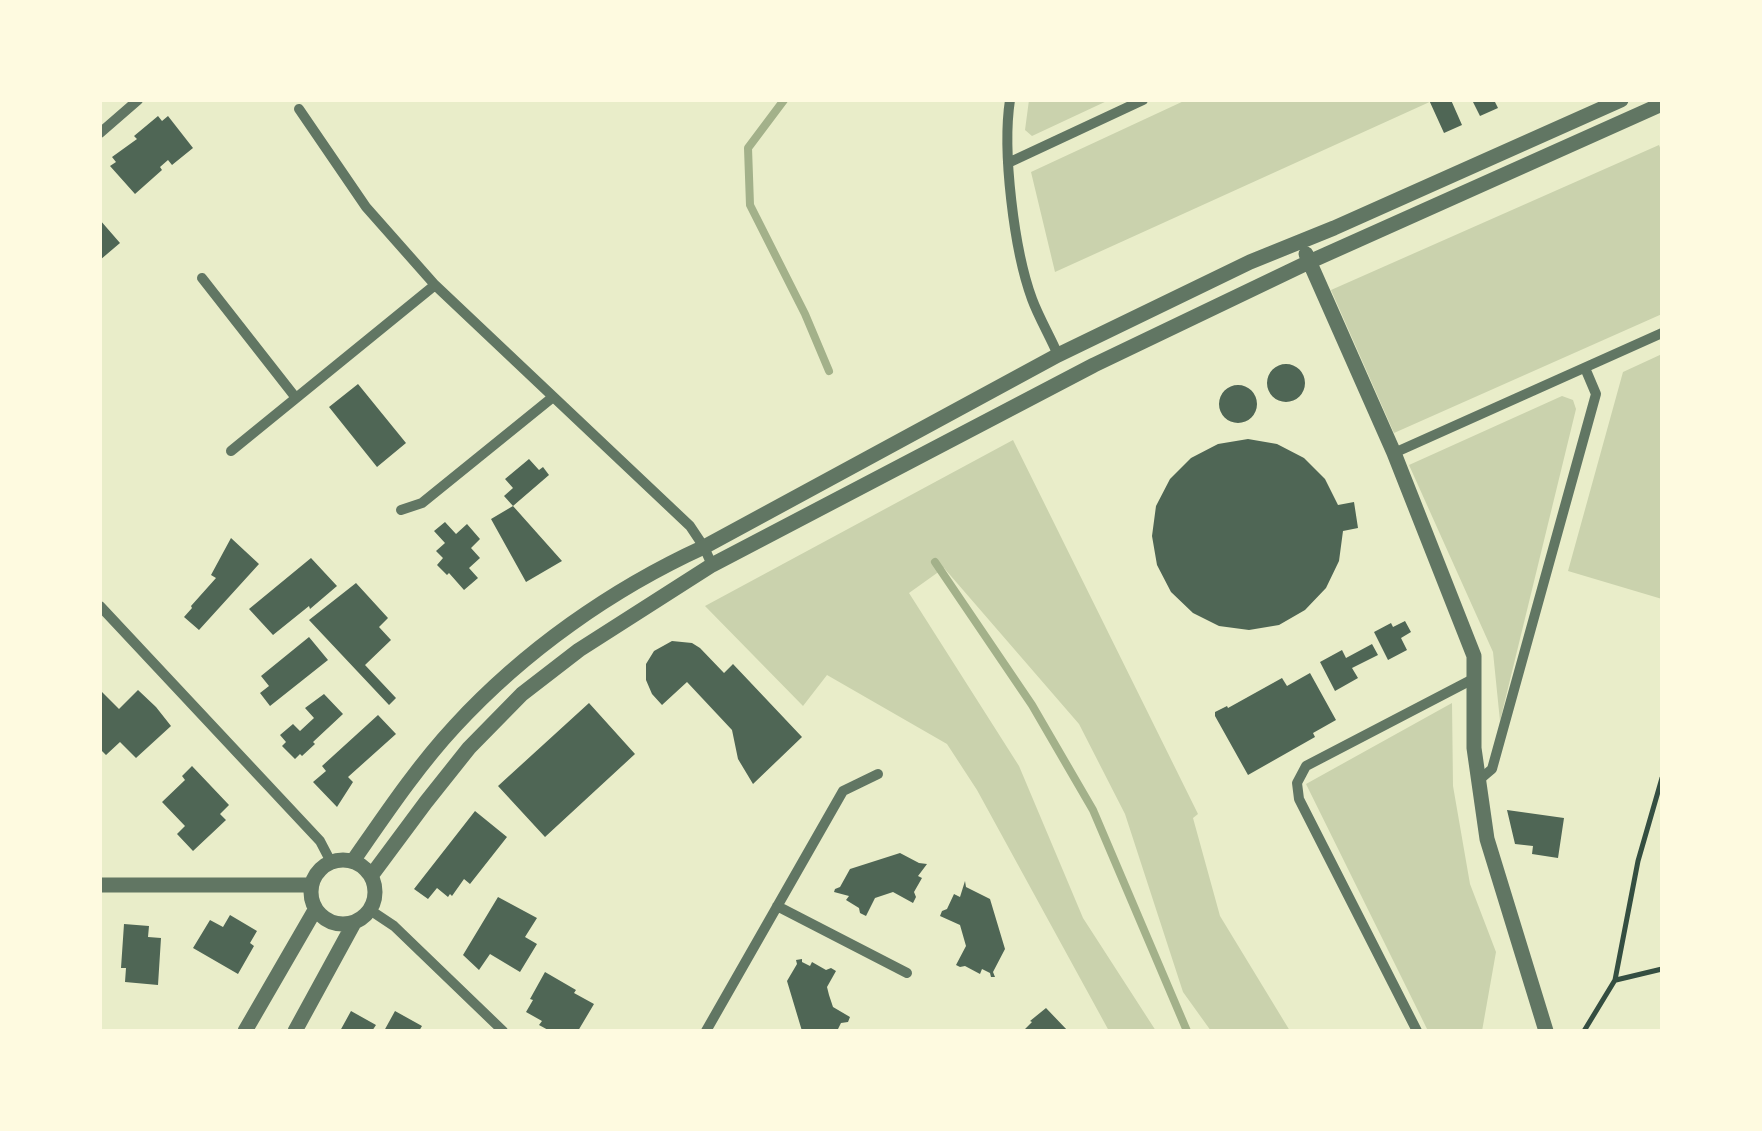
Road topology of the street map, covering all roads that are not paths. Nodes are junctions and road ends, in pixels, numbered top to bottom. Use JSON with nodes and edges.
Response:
{"nodes":[{"id":1,"x":138,"y":100,"type":"edge"},
{"id":2,"x":1010,"y":100,"type":"edge"},
{"id":3,"x":1144,"y":100,"type":"edge"},
{"id":4,"x":1620,"y":100,"type":"edge"},
{"id":5,"x":1659,"y":107,"type":"edge"},
{"id":6,"x":299,"y":109,"type":"dead end"},
{"id":7,"x":100,"y":133,"type":"edge"},
{"id":8,"x":1008,"y":162,"type":"junction"},
{"id":9,"x":1301,"y":242,"type":"junction"},
{"id":10,"x":1308,"y":262,"type":"junction"},
{"id":11,"x":202,"y":278,"type":"dead end"},
{"id":12,"x":435,"y":284,"type":"junction"},
{"id":13,"x":1662,"y":333,"type":"edge"},
{"id":14,"x":1058,"y":355,"type":"junction"},
{"id":15,"x":1586,"y":368,"type":"junction"},
{"id":16,"x":553,"y":397,"type":"junction"},
{"id":17,"x":296,"y":398,"type":"junction"},
{"id":18,"x":231,"y":451,"type":"dead end"},
{"id":19,"x":1394,"y":453,"type":"junction"},
{"id":20,"x":402,"y":510,"type":"dead end"},
{"id":21,"x":704,"y":547,"type":"junction"},
{"id":22,"x":712,"y":565,"type":"junction"},
{"id":23,"x":100,"y":606,"type":"edge"},
{"id":24,"x":1475,"y":678,"type":"junction"},
{"id":25,"x":878,"y":774,"type":"dead end"},
{"id":26,"x":1479,"y":780,"type":"junction"},
{"id":27,"x":353,"y":861,"type":"junction"},
{"id":28,"x":331,"y":862,"type":"junction"},
{"id":29,"x":372,"y":876,"type":"junction"},
{"id":30,"x":100,"y":885,"type":"edge"},
{"id":31,"x":311,"y":885,"type":"junction"},
{"id":32,"x":778,"y":906,"type":"junction"},
{"id":33,"x":315,"y":910,"type":"junction"},
{"id":34,"x":370,"y":910,"type":"junction"},
{"id":35,"x":354,"y":923,"type":"junction"},
{"id":36,"x":906,"y":973,"type":"dead end"},
{"id":37,"x":245,"y":1031,"type":"edge"},
{"id":38,"x":295,"y":1031,"type":"edge"},
{"id":39,"x":503,"y":1031,"type":"edge"},
{"id":40,"x":706,"y":1031,"type":"edge"},
{"id":41,"x":1417,"y":1031,"type":"edge"},
{"id":42,"x":1546,"y":1031,"type":"edge"}],
"edges":[{"from":1,"to":7,"type":"street"},
{"from":2,"to":8,"type":"street"},
{"from":3,"to":8,"type":"street"},
{"from":4,"to":9,"type":"street"},
{"from":5,"to":10,"type":"street"},
{"from":6,"to":12,"type":"street"},
{"from":8,"to":14,"type":"street"},
{"from":9,"to":10,"type":"street"},
{"from":9,"to":14,"type":"street"},
{"from":10,"to":19,"type":"street"},
{"from":10,"to":22,"type":"street"},
{"from":11,"to":17,"type":"street"},
{"from":12,"to":16,"type":"street"},
{"from":12,"to":17,"type":"street"},
{"from":13,"to":15,"type":"street"},
{"from":14,"to":21,"type":"street"},
{"from":15,"to":19,"type":"street"},
{"from":15,"to":26,"type":"street"},
{"from":16,"to":20,"type":"street"},
{"from":16,"to":21,"type":"street"},
{"from":17,"to":18,"type":"street"},
{"from":19,"to":24,"type":"street"},
{"from":21,"to":22,"type":"street"},
{"from":21,"to":27,"type":"street"},
{"from":22,"to":29,"type":"street"},
{"from":23,"to":28,"type":"street"},
{"from":24,"to":26,"type":"street"},
{"from":24,"to":41,"type":"street"},
{"from":25,"to":32,"type":"street"},
{"from":26,"to":42,"type":"street"},
{"from":27,"to":28,"type":"street"},
{"from":27,"to":29,"type":"street"},
{"from":28,"to":31,"type":"street"},
{"from":29,"to":34,"type":"street"},
{"from":30,"to":31,"type":"street"},
{"from":31,"to":33,"type":"street"},
{"from":32,"to":36,"type":"street"},
{"from":32,"to":40,"type":"street"},
{"from":33,"to":35,"type":"street"},
{"from":33,"to":37,"type":"street"},
{"from":34,"to":35,"type":"street"},
{"from":34,"to":39,"type":"street"},
{"from":35,"to":38,"type":"street"}]}
